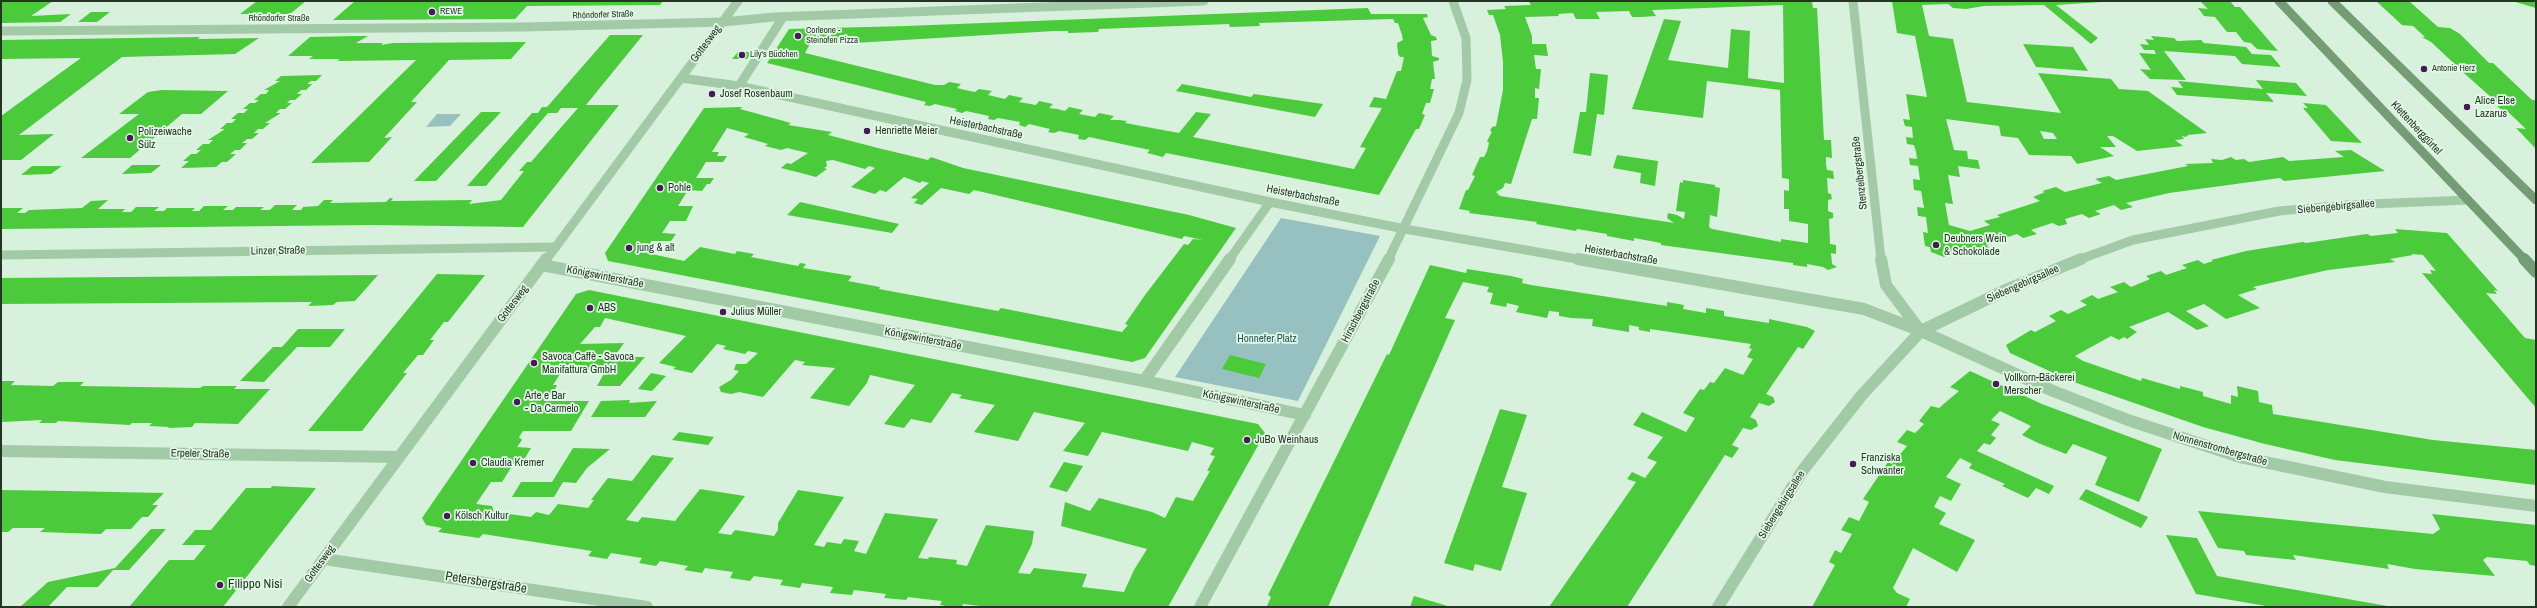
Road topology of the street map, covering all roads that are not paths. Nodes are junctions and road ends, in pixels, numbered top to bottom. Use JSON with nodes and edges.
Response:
{"nodes":[{"id":1,"x":738,"y":1,"type":"edge"},
{"id":2,"x":1204,"y":1,"type":"edge"},
{"id":3,"x":1453,"y":1,"type":"edge"},
{"id":4,"x":1853,"y":1,"type":"edge"},
{"id":5,"x":2279,"y":1,"type":"edge"},
{"id":6,"x":2332,"y":1,"type":"edge"},
{"id":7,"x":783,"y":17,"type":"junction"},
{"id":8,"x":723,"y":22,"type":"junction"},
{"id":9,"x":1,"y":31,"type":"edge"},
{"id":10,"x":681,"y":78,"type":"junction"},
{"id":11,"x":739,"y":86,"type":"junction"},
{"id":12,"x":2535,"y":197,"type":"edge"},
{"id":13,"x":2468,"y":200,"type":"junction"},
{"id":14,"x":1270,"y":202,"type":"junction"},
{"id":15,"x":1405,"y":229,"type":"junction"},
{"id":16,"x":556,"y":247,"type":"junction"},
{"id":17,"x":1,"y":255,"type":"edge"},
{"id":18,"x":542,"y":265,"type":"junction"},
{"id":19,"x":2536,"y":272,"type":"edge"},
{"id":20,"x":1921,"y":332,"type":"junction"},
{"id":21,"x":1144,"y":381,"type":"junction"},
{"id":22,"x":1304,"y":415,"type":"junction"},
{"id":23,"x":1,"y":451,"type":"edge"},
{"id":24,"x":399,"y":458,"type":"junction"},
{"id":25,"x":2536,"y":506,"type":"edge"},
{"id":26,"x":324,"y":559,"type":"junction"},
{"id":27,"x":288,"y":607,"type":"edge"},
{"id":28,"x":647,"y":607,"type":"edge"},
{"id":29,"x":1200,"y":607,"type":"edge"},
{"id":30,"x":1718,"y":607,"type":"edge"}],
"edges":[{"from":1,"to":8,"type":"street","name":"Gottesweg"},
{"from":2,"to":7,"type":"street","name":"Rhöndorfer Straße"},
{"from":3,"to":15,"type":"street","name":"Hirschbergstraße"},
{"from":4,"to":20,"type":"street","name":"Stenzelbergstraße"},
{"from":5,"to":13,"type":"main road","name":"Klettenberggürtel"},
{"from":6,"to":12,"type":"main road"},
{"from":7,"to":8,"type":"street","name":"Rhöndorfer Straße"},
{"from":7,"to":11,"type":"street"},
{"from":8,"to":9,"type":"street","name":"Rhöndorfer Straße"},
{"from":8,"to":10,"type":"street","name":"Gottesweg"},
{"from":10,"to":11,"type":"street","name":"Heisterbachstraße"},
{"from":10,"to":16,"type":"street","name":"Gottesweg"},
{"from":11,"to":14,"type":"street","name":"Heisterbachstraße"},
{"from":13,"to":19,"type":"main road","name":"Klettenberggürtel"},
{"from":13,"to":20,"type":"street","name":"Siebengebirgsallee"},
{"from":14,"to":15,"type":"street","name":"Heisterbachstraße"},
{"from":14,"to":21,"type":"street"},
{"from":15,"to":20,"type":"street","name":"Heisterbachstraße"},
{"from":15,"to":22,"type":"street","name":"Hirschbergstraße"},
{"from":16,"to":17,"type":"street","name":"Linzer Straße"},
{"from":16,"to":18,"type":"street","name":"Gottesweg"},
{"from":18,"to":21,"type":"street","name":"Königswinterstraße"},
{"from":18,"to":24,"type":"street","name":"Gottesweg"},
{"from":20,"to":25,"type":"street","name":"Nonnenstrombergstraße"},
{"from":20,"to":30,"type":"street","name":"Siebengebirgsallee"},
{"from":21,"to":22,"type":"street","name":"Königswinterstraße"},
{"from":22,"to":29,"type":"street","name":"Hirschbergstraße"},
{"from":23,"to":24,"type":"street","name":"Erpeler Straße"},
{"from":24,"to":26,"type":"street","name":"Gottesweg"},
{"from":26,"to":27,"type":"street","name":"Gottesweg"},
{"from":26,"to":28,"type":"street","name":"Petersbergstraße"}]}
